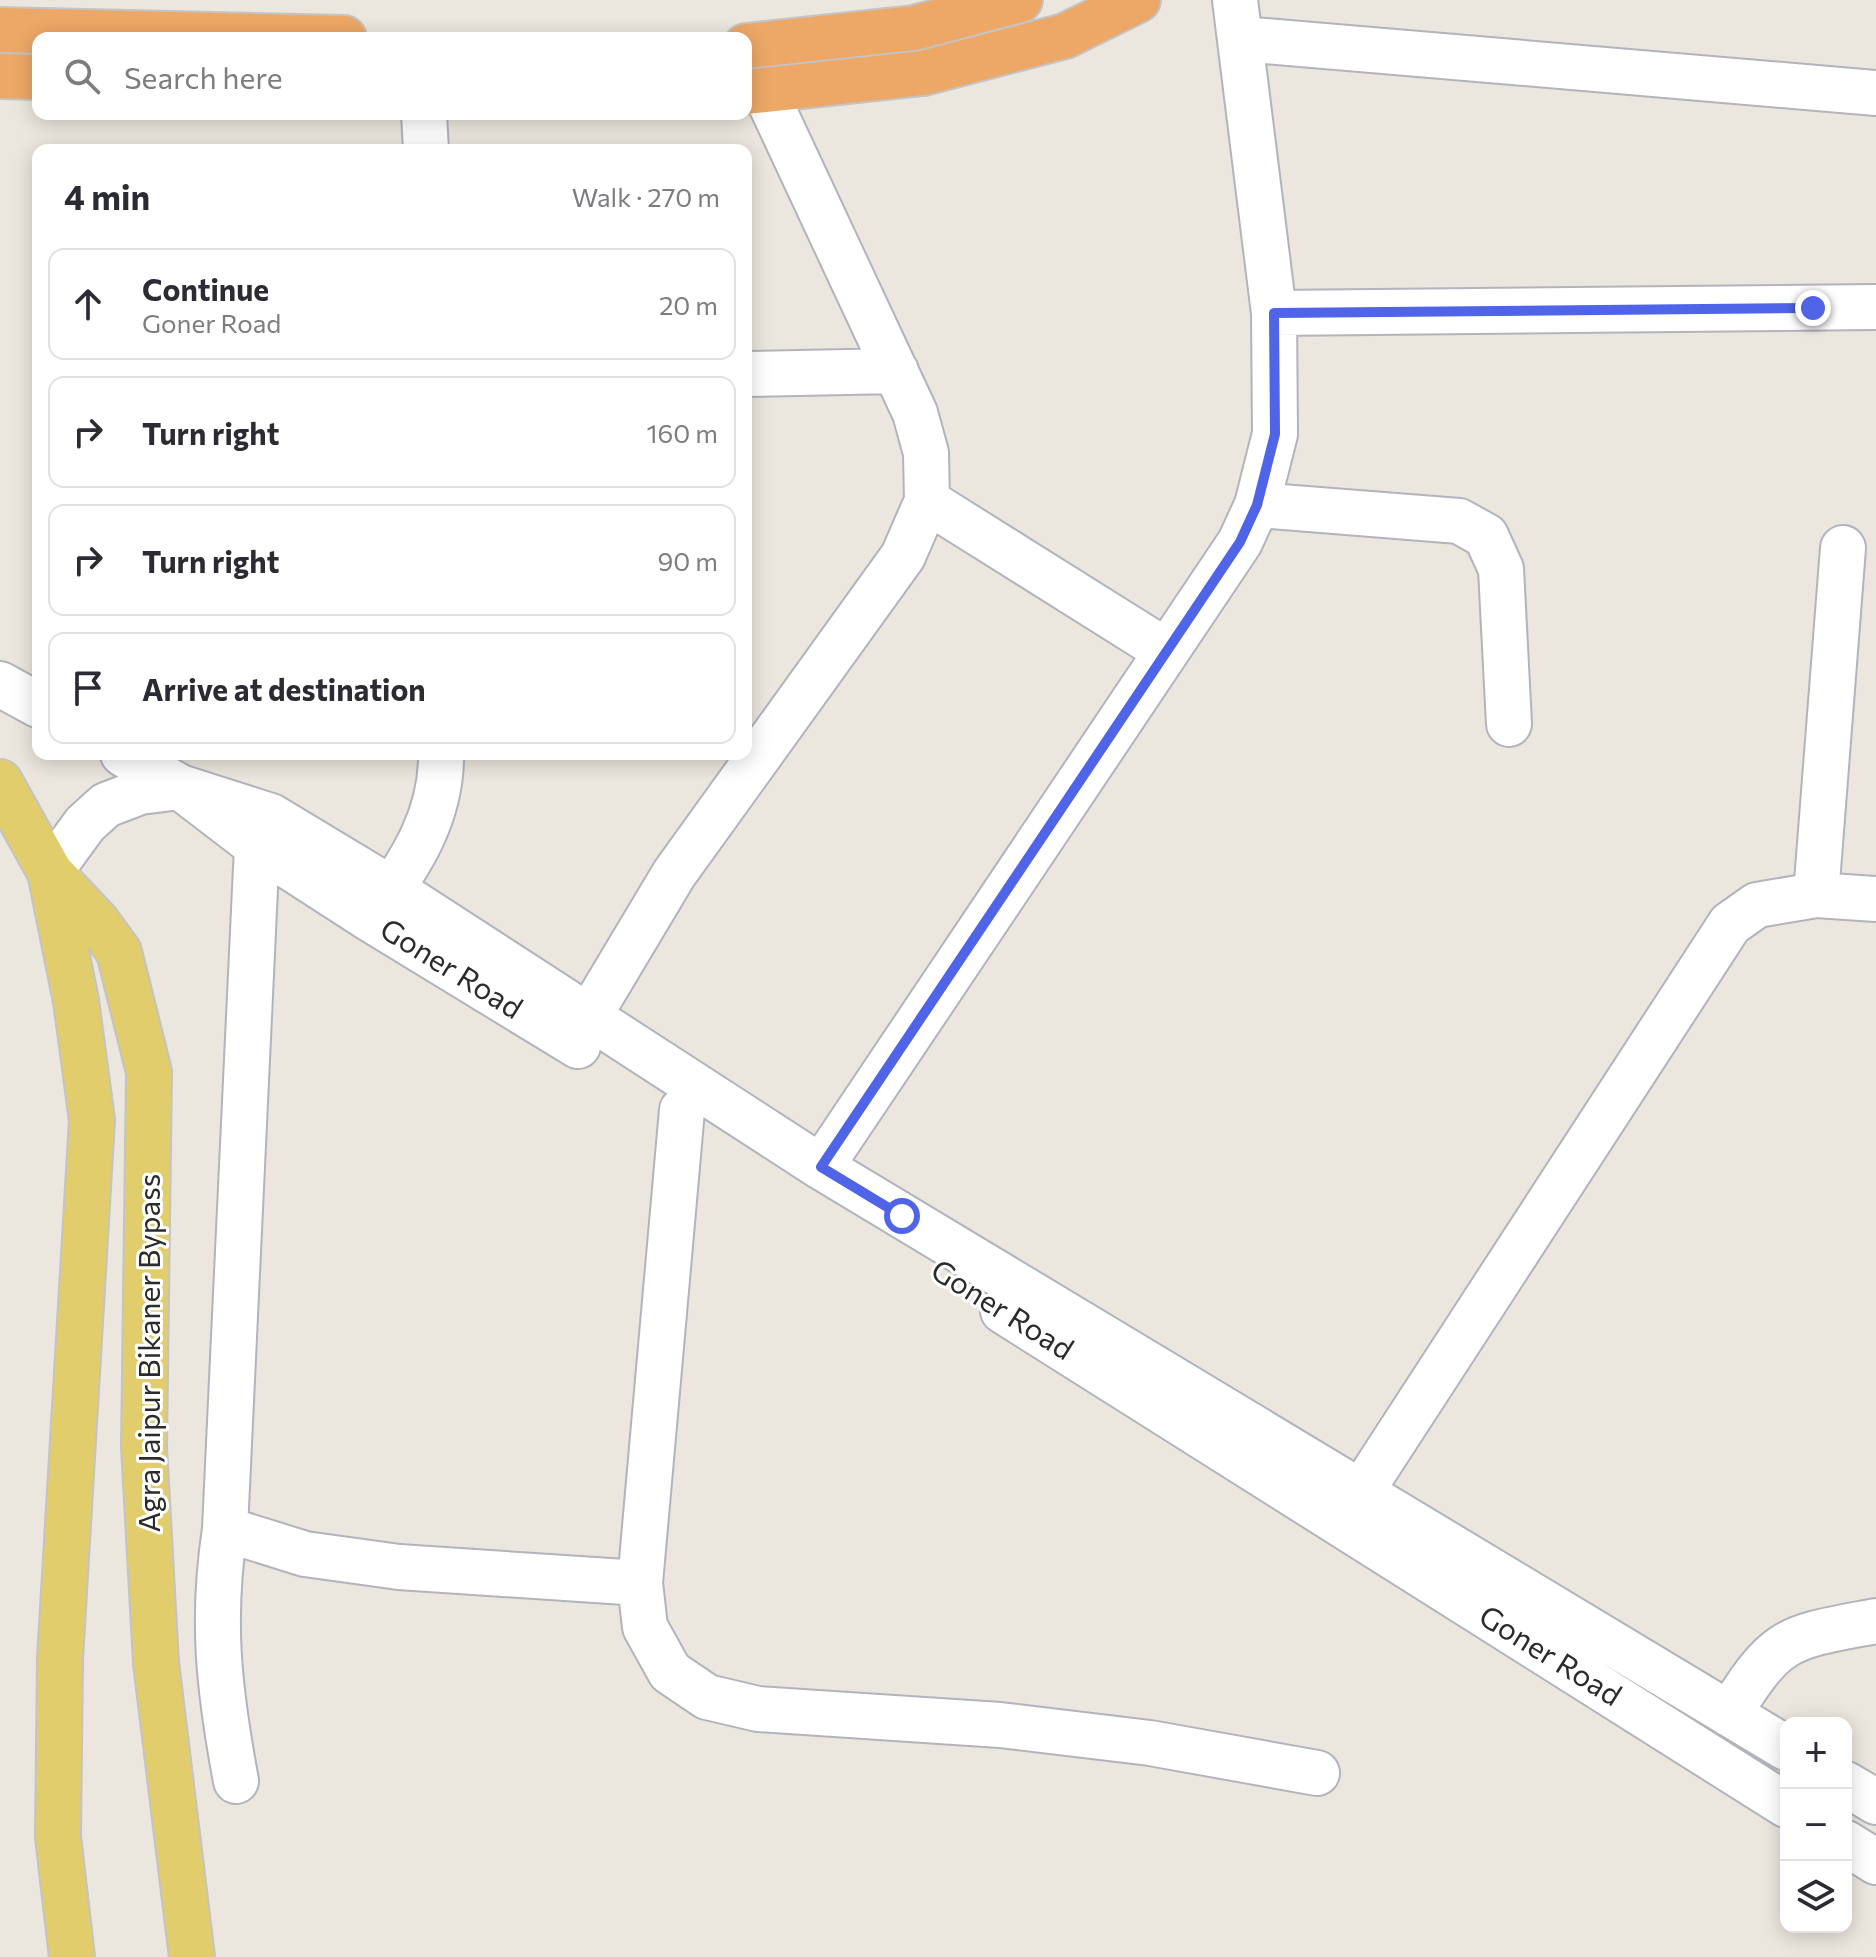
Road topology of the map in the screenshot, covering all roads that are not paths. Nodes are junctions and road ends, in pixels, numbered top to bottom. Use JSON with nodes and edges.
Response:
{"nodes":[{"id":1,"x":1020,"y":0,"type":"edge"},
{"id":2,"x":1138,"y":0,"type":"edge"},
{"id":3,"x":1239,"y":20,"type":"edge"},
{"id":4,"x":0,"y":30,"type":"edge"},
{"id":5,"x":86,"y":32,"type":"edge"},
{"id":6,"x":752,"y":45,"type":"edge"},
{"id":7,"x":0,"y":76,"type":"edge"},
{"id":8,"x":32,"y":77,"type":"edge"},
{"id":9,"x":756,"y":92,"type":"edge"},
{"id":10,"x":1876,"y":93,"type":"edge"},
{"id":11,"x":424,"y":120,"type":"edge"},
{"id":12,"x":426,"y":144,"type":"edge"},
{"id":13,"x":1876,"y":307,"type":"edge"},
{"id":14,"x":1274,"y":313,"type":"junction"},
{"id":15,"x":896,"y":371,"type":"junction"},
{"id":16,"x":752,"y":374,"type":"edge"},
{"id":17,"x":927,"y":501,"type":"junction"},
{"id":18,"x":1257,"y":505,"type":"junction"},
{"id":19,"x":1843,"y":548,"type":"dead end"},
{"id":20,"x":1166,"y":651,"type":"junction"},
{"id":21,"x":0,"y":684,"type":"edge"},
{"id":22,"x":32,"y":702,"type":"edge"},
{"id":23,"x":1509,"y":724,"type":"dead end"},
{"id":24,"x":133,"y":760,"type":"edge"},
{"id":25,"x":441,"y":760,"type":"edge"},
{"id":26,"x":0,"y":782,"type":"edge"},
{"id":27,"x":180,"y":787,"type":"junction"},
{"id":28,"x":257,"y":846,"type":"junction"},
{"id":29,"x":50,"y":872,"type":"junction"},
{"id":30,"x":1816,"y":895,"type":"junction"},
{"id":31,"x":1876,"y":899,"type":"edge"},
{"id":32,"x":381,"y":904,"type":"junction"},
{"id":33,"x":580,"y":1030,"type":"junction"},
{"id":34,"x":682,"y":1110,"type":"junction"},
{"id":35,"x":821,"y":1167,"type":"junction"},
{"id":36,"x":1361,"y":1492,"type":"junction"},
{"id":37,"x":225,"y":1529,"type":"junction"},
{"id":38,"x":640,"y":1583,"type":"junction"},
{"id":39,"x":1876,"y":1621,"type":"edge"},
{"id":40,"x":1729,"y":1714,"type":"junction"},
{"id":41,"x":1780,"y":1744,"type":"edge"},
{"id":42,"x":1317,"y":1773,"type":"dead end"},
{"id":43,"x":236,"y":1781,"type":"dead end"},
{"id":44,"x":1852,"y":1788,"type":"edge"},
{"id":45,"x":1780,"y":1801,"type":"edge"},
{"id":46,"x":1876,"y":1802,"type":"edge"},
{"id":47,"x":1852,"y":1847,"type":"edge"},
{"id":48,"x":1876,"y":1862,"type":"edge"},
{"id":49,"x":72,"y":1957,"type":"edge"},
{"id":50,"x":192,"y":1957,"type":"edge"}],
"edges":[{"from":1,"to":6,"type":"highway"},
{"from":2,"to":9,"type":"highway"},
{"from":3,"to":10,"type":"street"},
{"from":3,"to":14,"type":"street"},
{"from":4,"to":5,"type":"highway"},
{"from":7,"to":8,"type":"highway"},
{"from":9,"to":15,"type":"street"},
{"from":11,"to":12,"type":"street"},
{"from":13,"to":14,"type":"street"},
{"from":14,"to":18,"type":"street"},
{"from":15,"to":16,"type":"street"},
{"from":15,"to":17,"type":"street"},
{"from":17,"to":20,"type":"street"},
{"from":17,"to":33,"type":"street"},
{"from":18,"to":20,"type":"street"},
{"from":18,"to":23,"type":"street"},
{"from":19,"to":30,"type":"street"},
{"from":20,"to":35,"type":"street"},
{"from":21,"to":22,"type":"street"},
{"from":24,"to":27,"type":"street","name":"Goner Road"},
{"from":25,"to":32,"type":"street"},
{"from":26,"to":29,"type":"main road","name":"Agra Jaipur Bikaner Bypass"},
{"from":27,"to":28,"type":"street","name":"Goner Road"},
{"from":27,"to":29,"type":"street","name":"Goner Road"},
{"from":27,"to":32,"type":"street","name":"Goner Road"},
{"from":28,"to":32,"type":"street","name":"Goner Road"},
{"from":28,"to":37,"type":"street"},
{"from":29,"to":49,"type":"main road","name":"Agra Jaipur Bikaner Bypass"},
{"from":29,"to":50,"type":"main road","name":"Agra Jaipur Bikaner Bypass"},
{"from":30,"to":31,"type":"street"},
{"from":30,"to":36,"type":"street"},
{"from":32,"to":33,"type":"street","name":"Goner Road"},
{"from":33,"to":34,"type":"street","name":"Goner Road"},
{"from":33,"to":35,"type":"street","name":"Goner Road"},
{"from":34,"to":38,"type":"street"},
{"from":34,"to":45,"type":"street","name":"Goner Road"},
{"from":35,"to":36,"type":"street","name":"Goner Road"},
{"from":36,"to":40,"type":"street","name":"Goner Road"},
{"from":37,"to":38,"type":"street"},
{"from":37,"to":43,"type":"street"},
{"from":38,"to":42,"type":"street"},
{"from":39,"to":40,"type":"street"},
{"from":40,"to":41,"type":"street","name":"Goner Road"},
{"from":44,"to":46,"type":"street"},
{"from":47,"to":48,"type":"street"}]}
